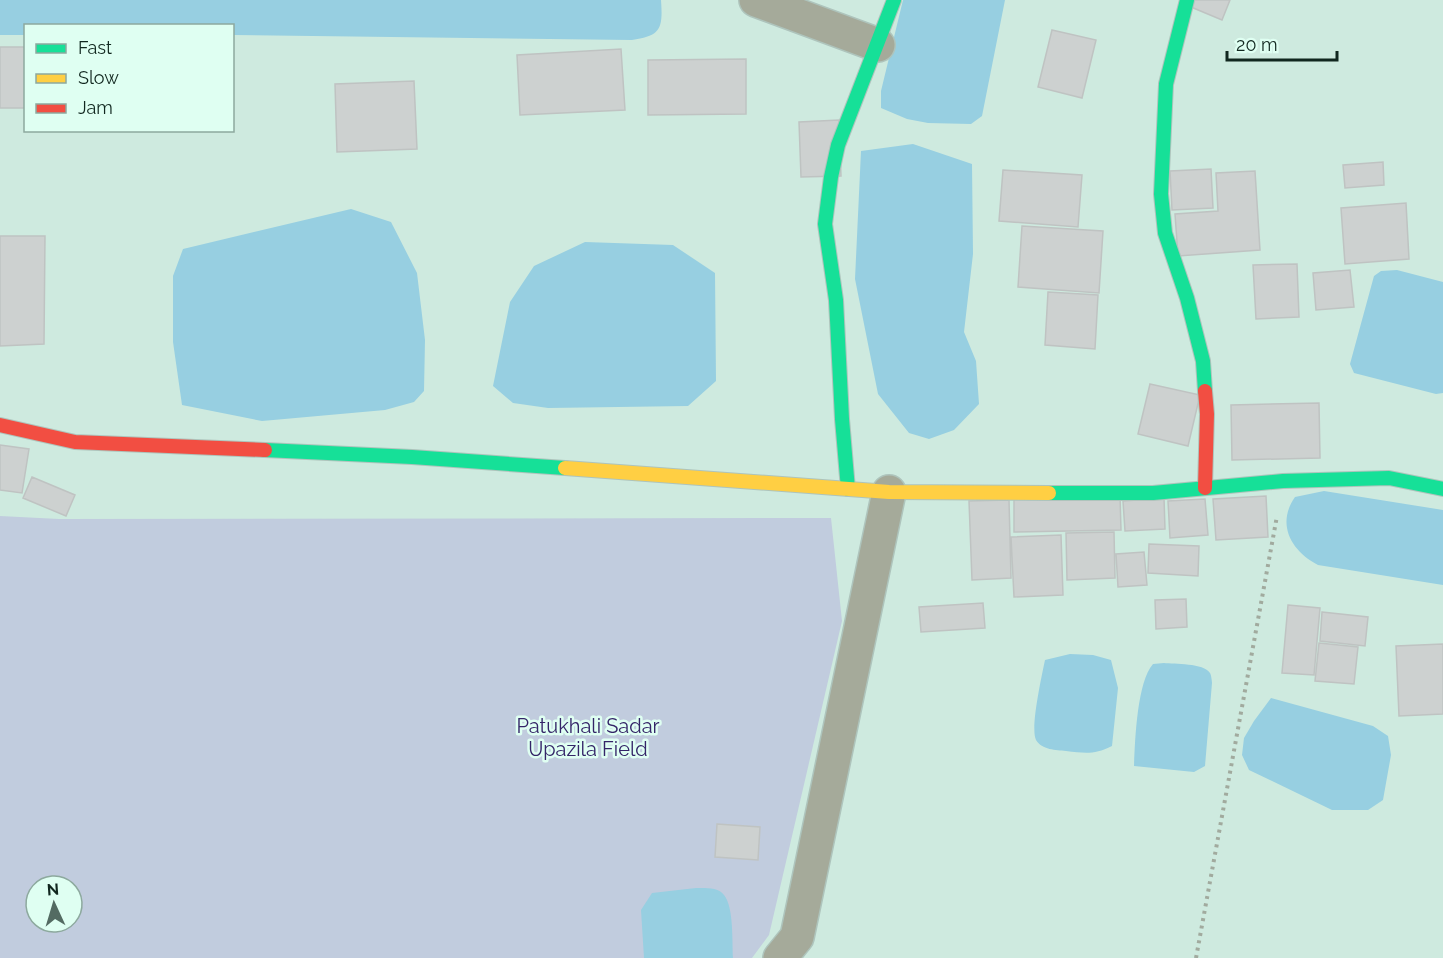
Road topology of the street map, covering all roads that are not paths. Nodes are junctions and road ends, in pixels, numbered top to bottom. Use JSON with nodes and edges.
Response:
{"nodes":[{"id":1,"x":756,"y":0,"type":"edge"},
{"id":2,"x":894,"y":0,"type":"edge"},
{"id":3,"x":1187,"y":0,"type":"edge"},
{"id":4,"x":878,"y":45,"type":"junction"},
{"id":5,"x":0,"y":424,"type":"edge"},
{"id":6,"x":1205,"y":488,"type":"junction"},
{"id":7,"x":848,"y":489,"type":"junction"},
{"id":8,"x":1443,"y":489,"type":"edge"},
{"id":9,"x":889,"y":492,"type":"junction"},
{"id":10,"x":780,"y":958,"type":"edge"}],
"edges":[{"from":1,"to":4,"type":"street"},
{"from":2,"to":4,"type":"street"},
{"from":3,"to":6,"type":"street"},
{"from":4,"to":7,"type":"street"},
{"from":5,"to":7,"type":"street"},
{"from":6,"to":8,"type":"street"},
{"from":6,"to":9,"type":"street"},
{"from":7,"to":9,"type":"street"},
{"from":9,"to":10,"type":"street"}]}
